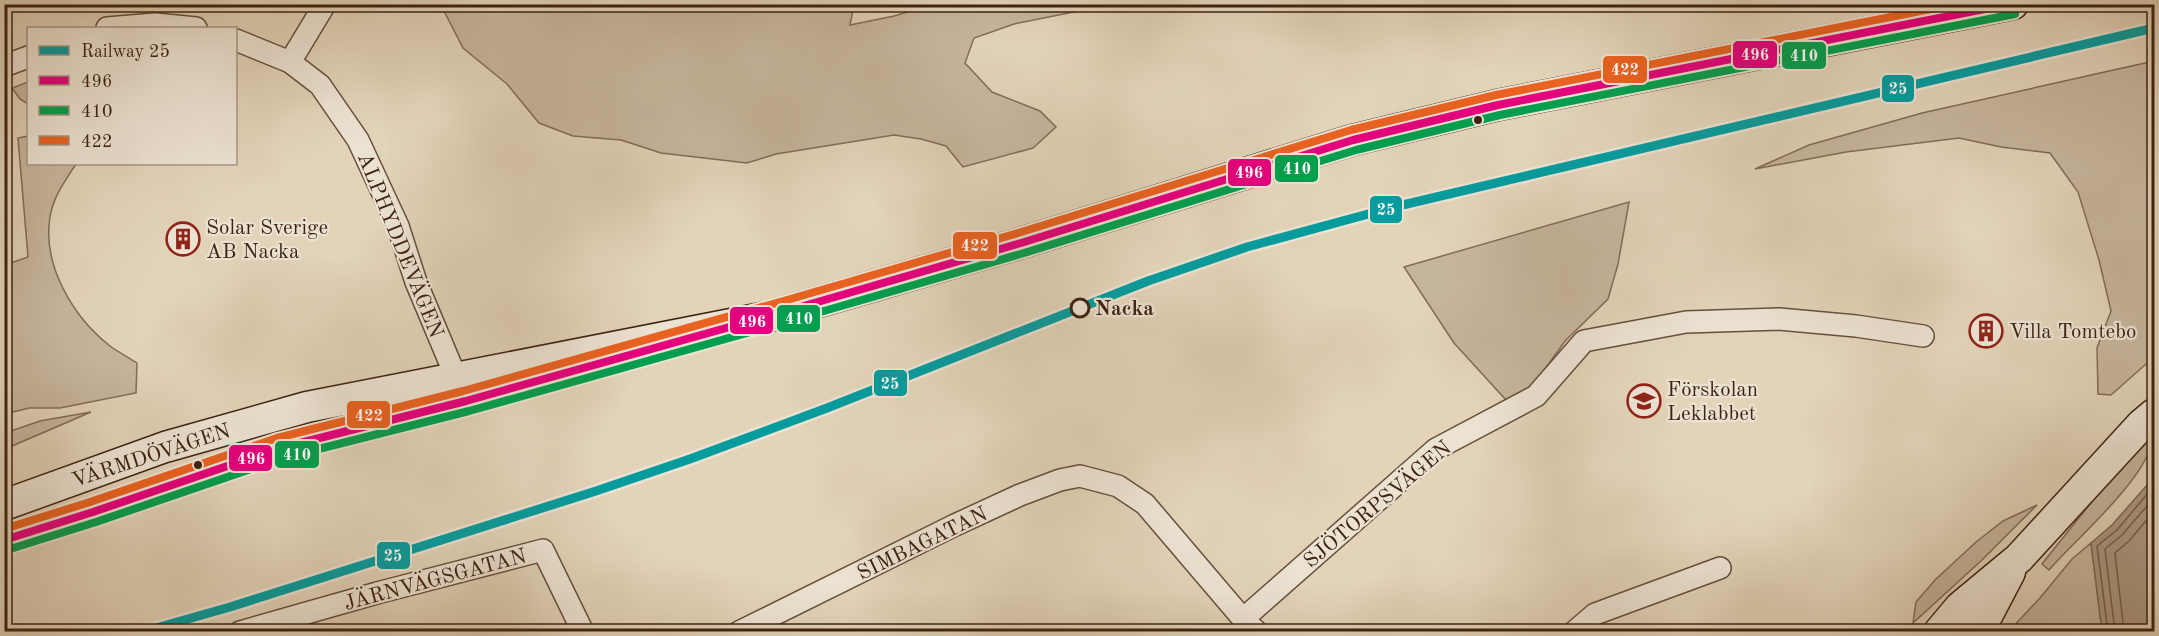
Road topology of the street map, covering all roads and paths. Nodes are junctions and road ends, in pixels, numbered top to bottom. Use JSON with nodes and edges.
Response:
{"nodes":[{"id":1,"x":325,"y":4,"type":"edge"},
{"id":2,"x":2013,"y":4,"type":"edge"},
{"id":3,"x":120,"y":27,"type":"edge"},
{"id":4,"x":186,"y":27,"type":"edge"},
{"id":5,"x":237,"y":40,"type":"edge"},
{"id":6,"x":27,"y":57,"type":"edge"},
{"id":7,"x":290,"y":62,"type":"junction"},
{"id":8,"x":4,"y":66,"type":"edge"},
{"id":9,"x":1923,"y":336,"type":"dead end"},
{"id":10,"x":461,"y":389,"type":"junction"},
{"id":11,"x":2154,"y":414,"type":"edge"},
{"id":12,"x":4,"y":505,"type":"edge"},
{"id":13,"x":2017,"y":560,"type":"junction"},
{"id":14,"x":1720,"y":567,"type":"dead end"},
{"id":15,"x":1250,"y":625,"type":"edge"},
{"id":16,"x":240,"y":632,"type":"edge"},
{"id":17,"x":583,"y":632,"type":"edge"},
{"id":18,"x":739,"y":632,"type":"edge"},
{"id":19,"x":1574,"y":632,"type":"edge"},
{"id":20,"x":1939,"y":632,"type":"edge"},
{"id":21,"x":1975,"y":632,"type":"edge"}],
"edges":[{"from":1,"to":7,"type":"street"},
{"from":2,"to":10,"type":"main road","name":"VÄRMDÖVÄGEN"},
{"from":3,"to":4,"type":"street"},
{"from":5,"to":7,"type":"street","name":"ALPHYDDEVÄGEN"},
{"from":6,"to":8,"type":"street"},
{"from":7,"to":10,"type":"street","name":"ALPHYDDEVÄGEN"},
{"from":9,"to":15,"type":"street","name":"SJÖTORPSVÄGEN"},
{"from":10,"to":12,"type":"main road","name":"VÄRMDÖVÄGEN"},
{"from":11,"to":13,"type":"main road"},
{"from":13,"to":20,"type":"main road"},
{"from":13,"to":21,"type":"main road"},
{"from":14,"to":19,"type":"street"},
{"from":15,"to":18,"type":"street","name":"SIMBAGATAN"},
{"from":16,"to":17,"type":"street","name":"JÄRNVÄGSGATAN"}]}
